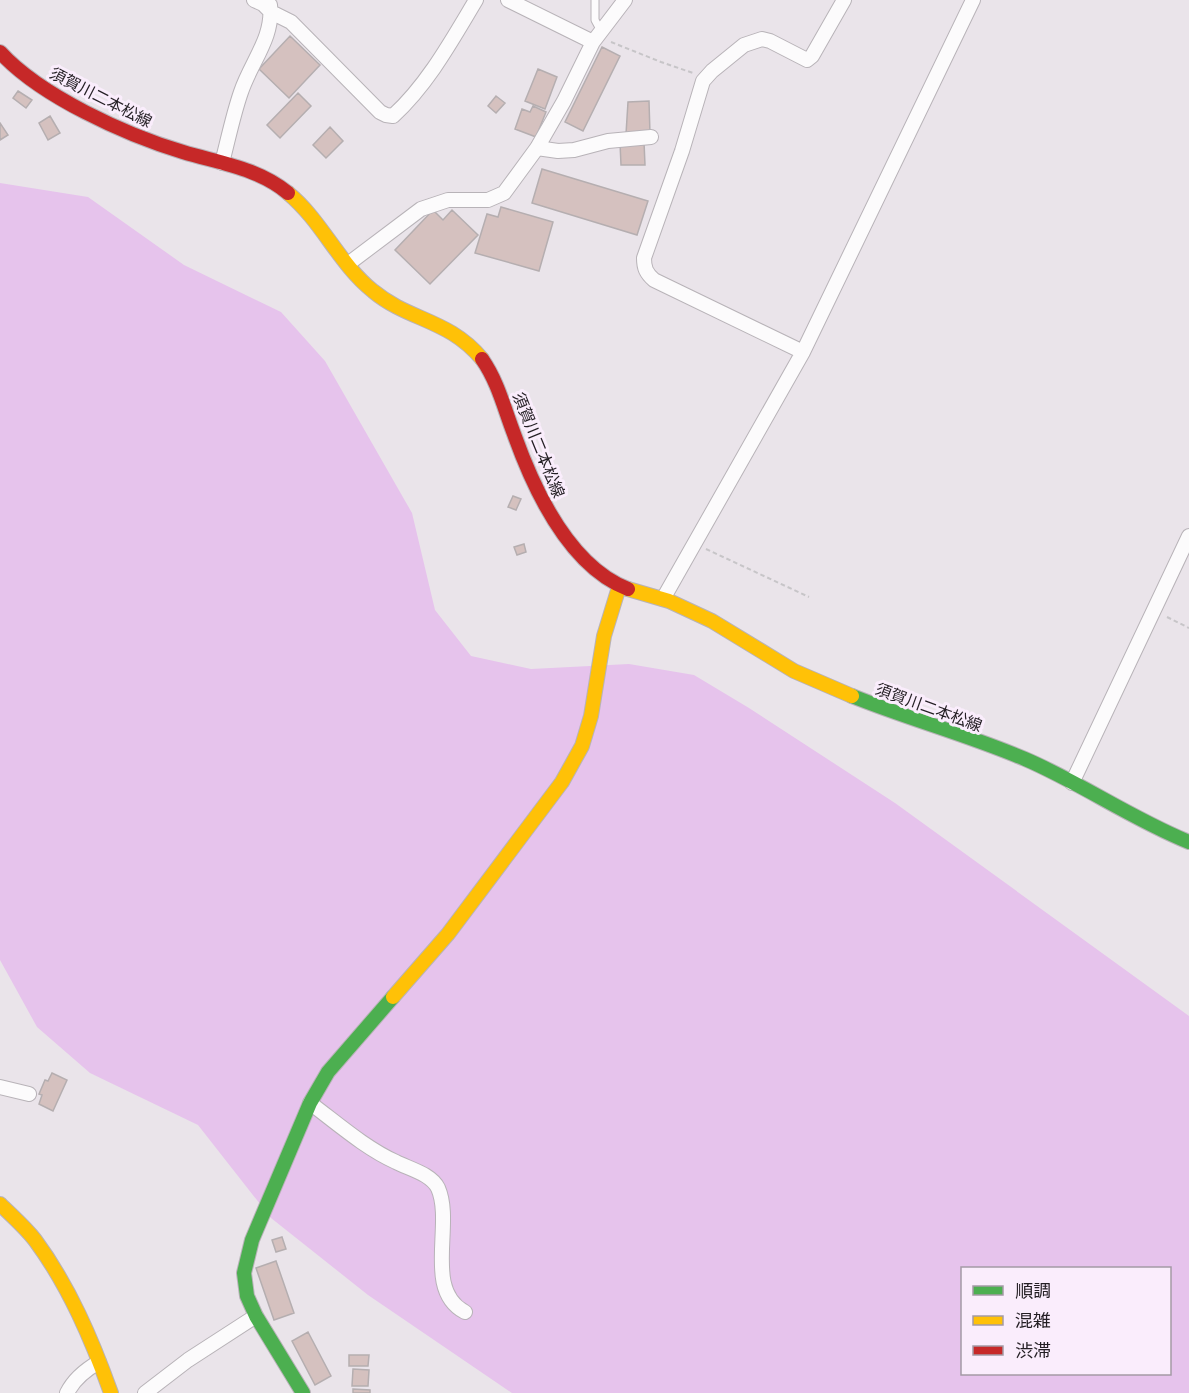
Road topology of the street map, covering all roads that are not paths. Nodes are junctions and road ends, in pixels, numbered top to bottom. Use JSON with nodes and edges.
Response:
{"nodes":[{"id":1,"x":254,"y":0,"type":"edge"},
{"id":2,"x":476,"y":0,"type":"edge"},
{"id":3,"x":508,"y":0,"type":"edge"},
{"id":4,"x":595,"y":0,"type":"edge"},
{"id":5,"x":625,"y":0,"type":"edge"},
{"id":6,"x":844,"y":0,"type":"edge"},
{"id":7,"x":973,"y":0,"type":"edge"},
{"id":8,"x":271,"y":6,"type":"edge"},
{"id":9,"x":598,"y":36,"type":"junction"},
{"id":10,"x":0,"y":52,"type":"edge"},
{"id":11,"x":651,"y":137,"type":"dead end"},
{"id":12,"x":537,"y":148,"type":"junction"},
{"id":13,"x":222,"y":163,"type":"junction"},
{"id":14,"x":348,"y":264,"type":"junction"},
{"id":15,"x":803,"y":352,"type":"junction"},
{"id":16,"x":1189,"y":536,"type":"edge"},
{"id":17,"x":619,"y":586,"type":"junction"},
{"id":18,"x":663,"y":599,"type":"junction"},
{"id":19,"x":1072,"y":783,"type":"junction"},
{"id":20,"x":1189,"y":842,"type":"edge"},
{"id":21,"x":0,"y":1087,"type":"edge"},
{"id":22,"x":29,"y":1094,"type":"dead end"},
{"id":23,"x":310,"y":1102,"type":"junction"},
{"id":24,"x":0,"y":1204,"type":"edge"},
{"id":25,"x":465,"y":1312,"type":"dead end"},
{"id":26,"x":256,"y":1316,"type":"junction"},
{"id":27,"x":99,"y":1362,"type":"junction"},
{"id":28,"x":67,"y":1393,"type":"edge"},
{"id":29,"x":111,"y":1393,"type":"edge"},
{"id":30,"x":145,"y":1393,"type":"edge"},
{"id":31,"x":303,"y":1393,"type":"edge"}],
"edges":[{"from":1,"to":8,"type":"street"},
{"from":2,"to":8,"type":"street"},
{"from":3,"to":9,"type":"street"},
{"from":4,"to":9,"type":"lane"},
{"from":5,"to":9,"type":"street"},
{"from":6,"to":15,"type":"street"},
{"from":7,"to":15,"type":"street"},
{"from":8,"to":13,"type":"street"},
{"from":9,"to":12,"type":"street"},
{"from":10,"to":13,"type":"main road","name":"須賀川二本松線"},
{"from":11,"to":12,"type":"street"},
{"from":12,"to":14,"type":"street"},
{"from":13,"to":14,"type":"main road","name":"須賀川二本松線"},
{"from":14,"to":17,"type":"main road","name":"須賀川二本松線"},
{"from":15,"to":18,"type":"street"},
{"from":16,"to":19,"type":"street"},
{"from":17,"to":18,"type":"main road","name":"須賀川二本松線"},
{"from":17,"to":23,"type":"main road"},
{"from":18,"to":19,"type":"main road","name":"須賀川二本松線"},
{"from":19,"to":20,"type":"main road","name":"須賀川二本松線"},
{"from":21,"to":22,"type":"street"},
{"from":23,"to":25,"type":"street"},
{"from":23,"to":26,"type":"main road"},
{"from":24,"to":27,"type":"main road"},
{"from":26,"to":30,"type":"street"},
{"from":26,"to":31,"type":"main road"},
{"from":27,"to":28,"type":"street"},
{"from":27,"to":29,"type":"main road"}]}
